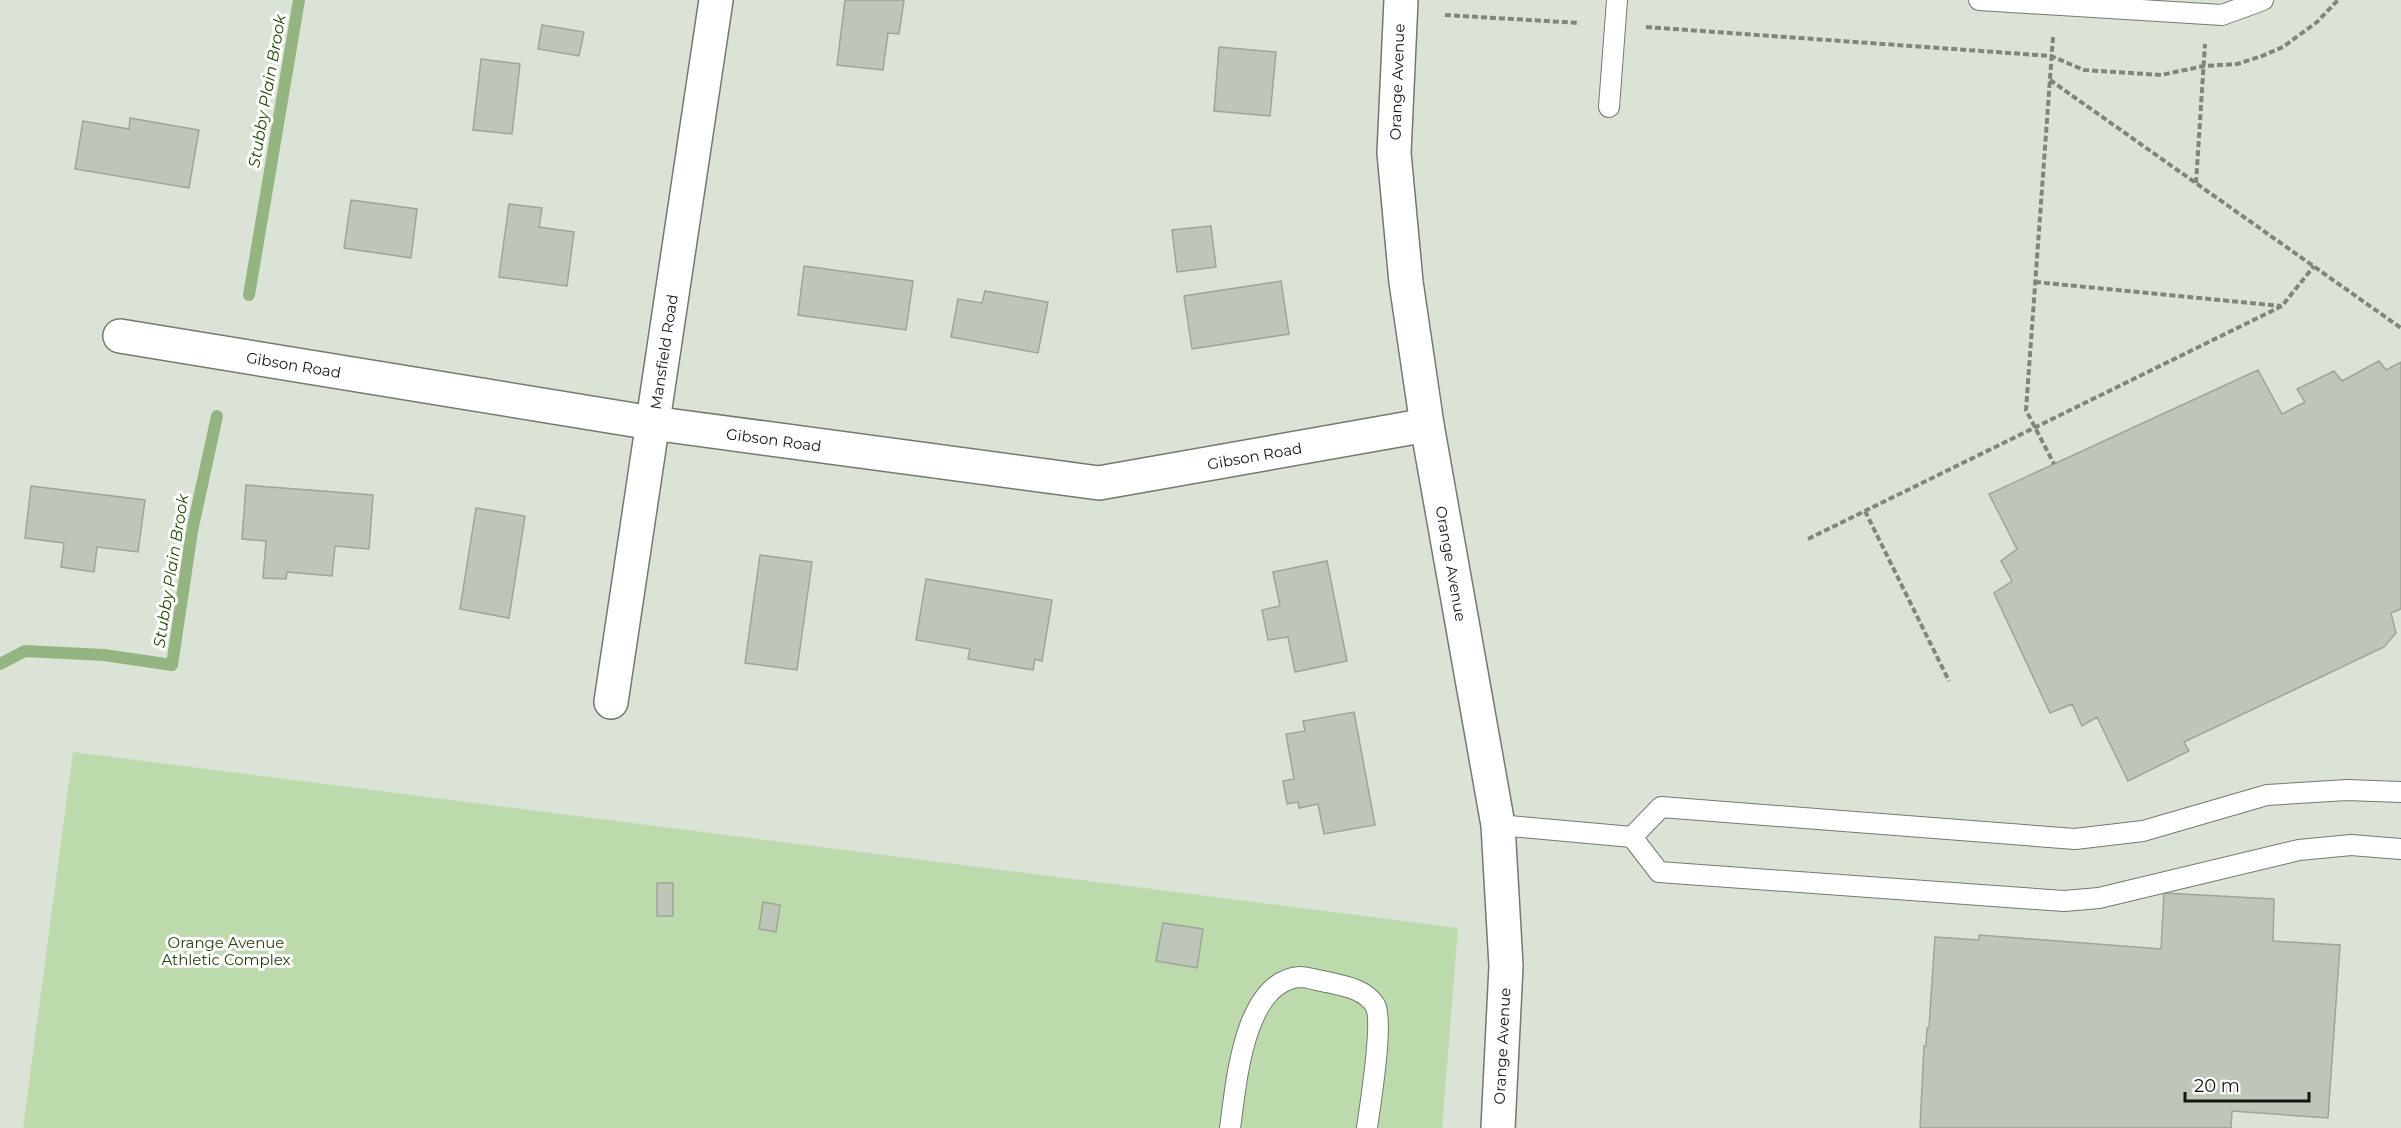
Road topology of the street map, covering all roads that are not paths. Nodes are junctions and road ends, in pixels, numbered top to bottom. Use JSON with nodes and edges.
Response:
{"nodes":[{"id":1,"x":716,"y":0,"type":"edge"},
{"id":2,"x":1401,"y":0,"type":"edge"},
{"id":3,"x":1617,"y":0,"type":"edge"},
{"id":4,"x":1979,"y":0,"type":"edge"},
{"id":5,"x":2263,"y":0,"type":"edge"},
{"id":6,"x":1609,"y":107,"type":"dead end"},
{"id":7,"x":120,"y":336,"type":"dead end"},
{"id":8,"x":652,"y":423,"type":"junction"},
{"id":9,"x":1427,"y":425,"type":"junction"},
{"id":10,"x":611,"y":702,"type":"dead end"},
{"id":11,"x":2401,"y":792,"type":"edge"},
{"id":12,"x":1498,"y":825,"type":"junction"},
{"id":13,"x":1632,"y":837,"type":"junction"},
{"id":14,"x":2401,"y":849,"type":"edge"},
{"id":15,"x":1230,"y":1128,"type":"edge"},
{"id":16,"x":1367,"y":1128,"type":"edge"},
{"id":17,"x":1498,"y":1128,"type":"edge"}],
"edges":[{"from":1,"to":8,"type":"street","name":"Mansfield Road"},
{"from":2,"to":9,"type":"street","name":"Orange Avenue"},
{"from":3,"to":6,"type":"lane"},
{"from":4,"to":5,"type":"lane"},
{"from":7,"to":8,"type":"street","name":"Gibson Road"},
{"from":8,"to":9,"type":"street","name":"Gibson Road"},
{"from":8,"to":10,"type":"street","name":"Mansfield Road"},
{"from":9,"to":12,"type":"street","name":"Orange Avenue"},
{"from":11,"to":13,"type":"lane"},
{"from":12,"to":13,"type":"lane"},
{"from":12,"to":17,"type":"street","name":"Orange Avenue"},
{"from":13,"to":14,"type":"lane"},
{"from":15,"to":16,"type":"lane"}]}
